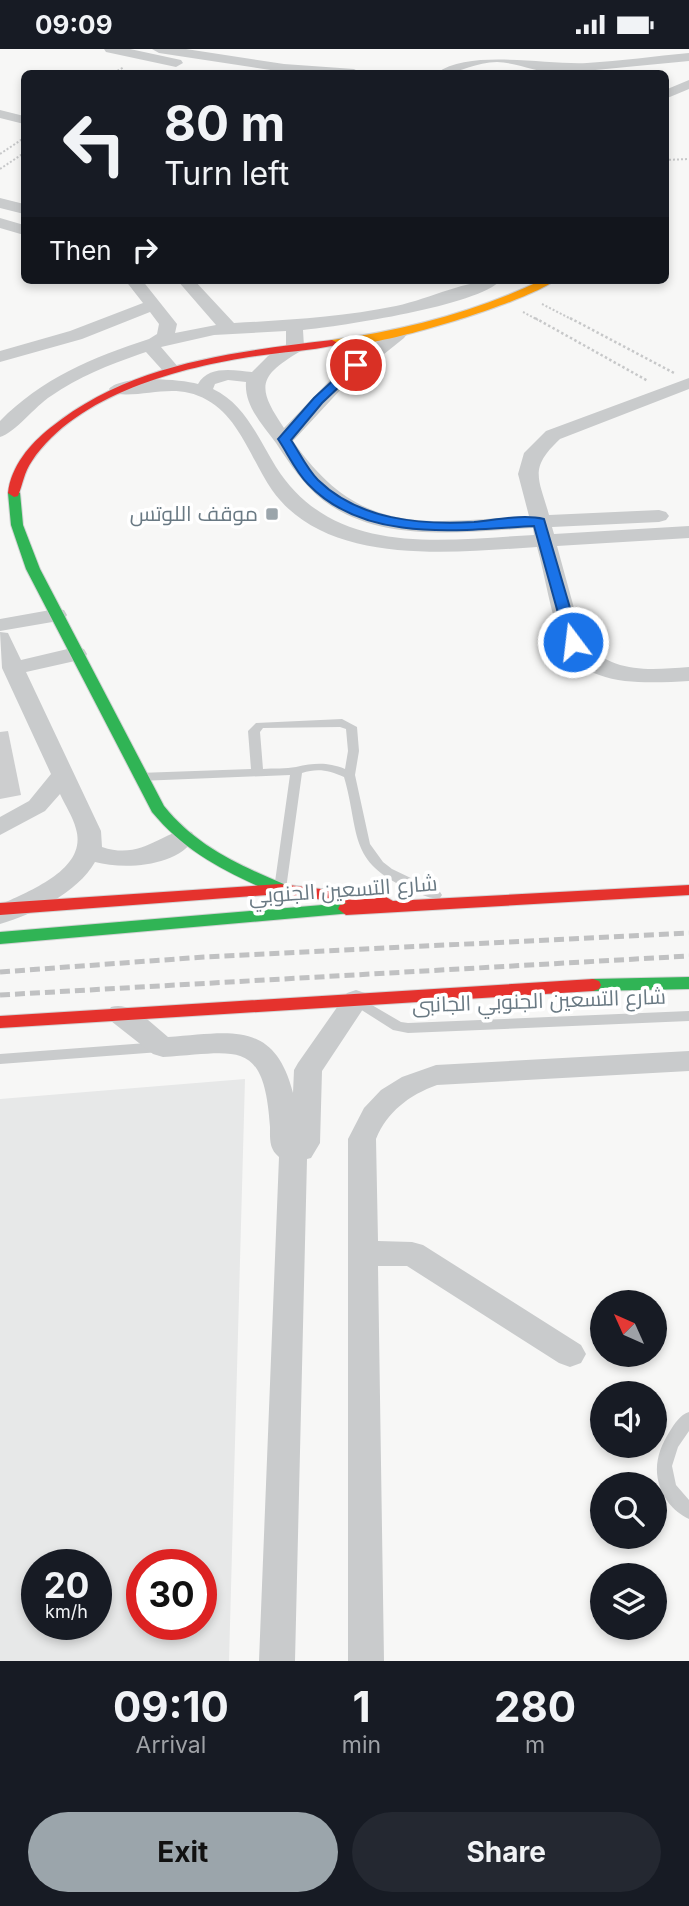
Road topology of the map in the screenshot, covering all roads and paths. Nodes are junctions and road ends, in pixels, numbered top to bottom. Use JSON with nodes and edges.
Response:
{"nodes":[{"id":1,"x":111,"y":49,"type":"edge"},
{"id":2,"x":159,"y":49,"type":"edge"},
{"id":3,"x":485,"y":49,"type":"edge"},
{"id":4,"x":498,"y":49,"type":"edge"},
{"id":5,"x":681,"y":49,"type":"edge"},
{"id":6,"x":459,"y":50,"type":"edge"},
{"id":7,"x":689,"y":57,"type":"edge"},
{"id":8,"x":515,"y":60,"type":"junction"},
{"id":9,"x":458,"y":65,"type":"junction"},
{"id":10,"x":539,"y":65,"type":"junction"},
{"id":11,"x":689,"y":67,"type":"edge"},
{"id":12,"x":215,"y":70,"type":"edge"},
{"id":13,"x":312,"y":70,"type":"edge"},
{"id":14,"x":449,"y":70,"type":"edge"},
{"id":15,"x":550,"y":70,"type":"edge"},
{"id":16,"x":645,"y":70,"type":"edge"},
{"id":17,"x":689,"y":84,"type":"edge"},
{"id":18,"x":669,"y":93,"type":"edge"},
{"id":19,"x":0,"y":114,"type":"edge"},
{"id":20,"x":21,"y":119,"type":"edge"},
{"id":21,"x":0,"y":125,"type":"edge"},
{"id":22,"x":21,"y":130,"type":"edge"},
{"id":23,"x":21,"y":140,"type":"edge"},
{"id":24,"x":0,"y":154,"type":"edge"},
{"id":25,"x":21,"y":155,"type":"edge"},
{"id":26,"x":689,"y":159,"type":"edge"},
{"id":27,"x":669,"y":160,"type":"edge"},
{"id":28,"x":0,"y":169,"type":"edge"},
{"id":29,"x":0,"y":203,"type":"edge"},
{"id":30,"x":21,"y":208,"type":"edge"},
{"id":31,"x":14,"y":227,"type":"edge"},
{"id":32,"x":0,"y":232,"type":"edge"},
{"id":33,"x":136,"y":284,"type":"edge"},
{"id":34,"x":189,"y":284,"type":"edge"},
{"id":35,"x":480,"y":284,"type":"edge"},
{"id":36,"x":543,"y":284,"type":"edge"},
{"id":37,"x":524,"y":294,"type":"junction"},
{"id":38,"x":506,"y":303,"type":"junction"},
{"id":39,"x":154,"y":305,"type":"junction"},
{"id":40,"x":216,"y":314,"type":"junction"},
{"id":41,"x":168,"y":324,"type":"junction"},
{"id":42,"x":294,"y":325,"type":"junction"},
{"id":43,"x":229,"y":328,"type":"junction"},
{"id":44,"x":398,"y":334,"type":"junction"},
{"id":45,"x":151,"y":345,"type":"junction"},
{"id":46,"x":295,"y":347,"type":"junction"},
{"id":47,"x":0,"y":357,"type":"edge"},
{"id":48,"x":170,"y":368,"type":"junction"},
{"id":49,"x":256,"y":378,"type":"junction"},
{"id":50,"x":678,"y":383,"type":"edge"},
{"id":51,"x":114,"y":390,"type":"junction"},
{"id":52,"x":203,"y":391,"type":"junction"},
{"id":53,"x":27,"y":404,"type":"junction"},
{"id":54,"x":0,"y":413,"type":"edge"},
{"id":55,"x":0,"y":431,"type":"edge"},
{"id":56,"x":284,"y":439,"type":"junction"},
{"id":57,"x":689,"y":515,"type":"edge"},
{"id":58,"x":543,"y":530,"type":"junction"},
{"id":59,"x":689,"y":532,"type":"edge"},
{"id":60,"x":56,"y":615,"type":"junction"},
{"id":61,"x":1,"y":638,"type":"edge"},
{"id":62,"x":76,"y":654,"type":"junction"},
{"id":63,"x":13,"y":669,"type":"junction"},
{"id":64,"x":689,"y":674,"type":"edge"},
{"id":65,"x":296,"y":771,"type":"junction"},
{"id":66,"x":257,"y":772,"type":"junction"},
{"id":67,"x":63,"y":775,"type":"junction"},
{"id":68,"x":349,"y":775,"type":"junction"},
{"id":69,"x":139,"y":777,"type":"junction"},
{"id":70,"x":0,"y":827,"type":"edge"},
{"id":71,"x":183,"y":838,"type":"junction"},
{"id":72,"x":89,"y":851,"type":"junction"},
{"id":73,"x":280,"y":889,"type":"junction"},
{"id":74,"x":689,"y":890,"type":"edge"},
{"id":75,"x":452,"y":902,"type":"junction"},
{"id":76,"x":400,"y":905,"type":"junction"},
{"id":77,"x":4,"y":911,"type":"edge"},
{"id":78,"x":0,"y":938,"type":"edge"},
{"id":79,"x":689,"y":983,"type":"edge"},
{"id":80,"x":356,"y":1000,"type":"junction"},
{"id":81,"x":120,"y":1014,"type":"junction"},
{"id":82,"x":689,"y":1016,"type":"edge"},
{"id":83,"x":0,"y":1022,"type":"edge"},
{"id":84,"x":163,"y":1047,"type":"junction"},
{"id":85,"x":0,"y":1059,"type":"edge"},
{"id":86,"x":689,"y":1061,"type":"edge"},
{"id":87,"x":293,"y":1152,"type":"junction"},
{"id":88,"x":363,"y":1253,"type":"junction"},
{"id":89,"x":570,"y":1354,"type":"dead end"},
{"id":90,"x":689,"y":1419,"type":"edge"},
{"id":91,"x":689,"y":1511,"type":"edge"},
{"id":92,"x":278,"y":1661,"type":"edge"},
{"id":93,"x":366,"y":1661,"type":"edge"}],
"edges":[{"from":1,"to":12,"type":"street"},
{"from":2,"to":13,"type":"street"},
{"from":3,"to":6,"type":"street"},
{"from":4,"to":8,"type":"street"},
{"from":5,"to":7,"type":"street"},
{"from":6,"to":9,"type":"street"},
{"from":7,"to":10,"type":"street"},
{"from":8,"to":9,"type":"street"},
{"from":8,"to":10,"type":"street"},
{"from":9,"to":14,"type":"street"},
{"from":10,"to":15,"type":"street"},
{"from":11,"to":16,"type":"street"},
{"from":17,"to":18,"type":"street"},
{"from":19,"to":20,"type":"street"},
{"from":21,"to":22,"type":"street"},
{"from":23,"to":24,"type":"path"},
{"from":25,"to":28,"type":"path"},
{"from":26,"to":27,"type":"path"},
{"from":29,"to":30,"type":"street"},
{"from":31,"to":32,"type":"street"},
{"from":33,"to":39,"type":"street"},
{"from":34,"to":40,"type":"street"},
{"from":35,"to":42,"type":"street"},
{"from":36,"to":37,"type":"street"},
{"from":37,"to":38,"type":"street"},
{"from":37,"to":50,"type":"path"},
{"from":38,"to":44,"type":"street"},
{"from":38,"to":50,"type":"path"},
{"from":39,"to":41,"type":"street"},
{"from":39,"to":47,"type":"street"},
{"from":40,"to":41,"type":"street"},
{"from":40,"to":43,"type":"street"},
{"from":41,"to":45,"type":"street"},
{"from":42,"to":43,"type":"street"},
{"from":42,"to":46,"type":"street"},
{"from":43,"to":45,"type":"street"},
{"from":44,"to":46,"type":"street"},
{"from":44,"to":56,"type":"street"},
{"from":45,"to":48,"type":"street"},
{"from":45,"to":53,"type":"street"},
{"from":46,"to":48,"type":"street"},
{"from":46,"to":49,"type":"street"},
{"from":48,"to":51,"type":"street"},
{"from":49,"to":52,"type":"street"},
{"from":49,"to":56,"type":"street"},
{"from":50,"to":58,"type":"street"},
{"from":51,"to":52,"type":"street"},
{"from":51,"to":60,"type":"street"},
{"from":52,"to":58,"type":"street"},
{"from":53,"to":54,"type":"street"},
{"from":53,"to":55,"type":"street"},
{"from":56,"to":58,"type":"street"},
{"from":57,"to":58,"type":"street"},
{"from":58,"to":59,"type":"street"},
{"from":58,"to":64,"type":"street"},
{"from":60,"to":61,"type":"street"},
{"from":60,"to":62,"type":"street"},
{"from":61,"to":63,"type":"street"},
{"from":62,"to":63,"type":"street"},
{"from":62,"to":69,"type":"street"},
{"from":63,"to":67,"type":"street"},
{"from":65,"to":66,"type":"lane"},
{"from":65,"to":68,"type":"lane"},
{"from":65,"to":73,"type":"lane"},
{"from":66,"to":68,"type":"lane"},
{"from":66,"to":69,"type":"lane"},
{"from":67,"to":70,"type":"street"},
{"from":67,"to":72,"type":"street"},
{"from":68,"to":75,"type":"lane"},
{"from":69,"to":71,"type":"street"},
{"from":71,"to":72,"type":"street"},
{"from":71,"to":73,"type":"street"},
{"from":72,"to":77,"type":"street"},
{"from":73,"to":76,"type":"street"},
{"from":73,"to":77,"type":"street"},
{"from":74,"to":75,"type":"street","name":"شارع التسعين الجنوبي"},
{"from":75,"to":76,"type":"street","name":"شارع التسعين الجنوبي"},
{"from":76,"to":78,"type":"street","name":"شارع التسعين الجنوبي"},
{"from":79,"to":80,"type":"street"},
{"from":80,"to":81,"type":"street"},
{"from":80,"to":82,"type":"lane","name":"شارع التسعين الجنوبي الجانبى"},
{"from":80,"to":87,"type":"street"},
{"from":81,"to":83,"type":"street"},
{"from":81,"to":84,"type":"street"},
{"from":84,"to":85,"type":"lane"},
{"from":84,"to":87,"type":"street"},
{"from":86,"to":88,"type":"street"},
{"from":87,"to":92,"type":"street"},
{"from":88,"to":89,"type":"street"},
{"from":88,"to":93,"type":"street"},
{"from":90,"to":91,"type":"lane"}]}
